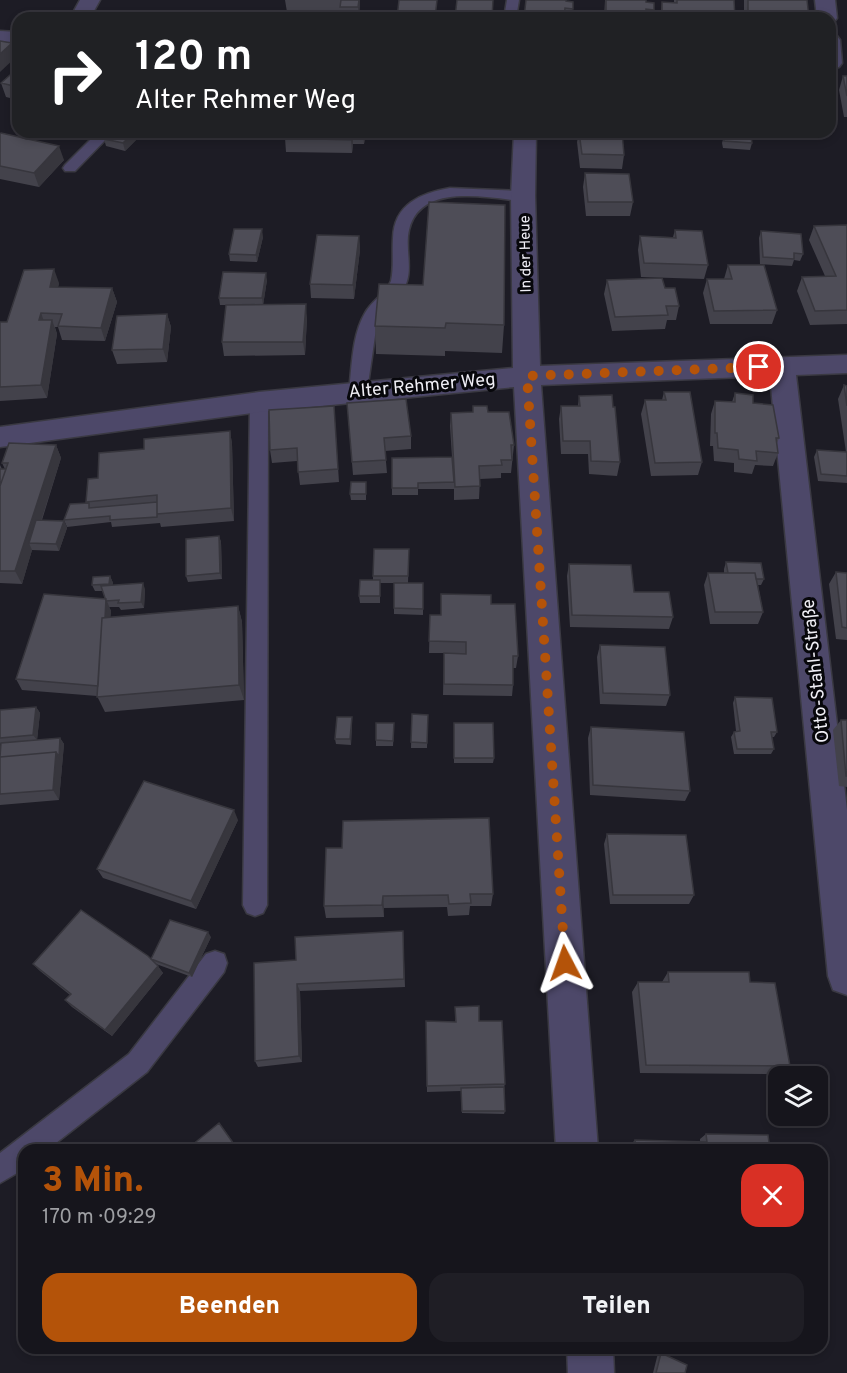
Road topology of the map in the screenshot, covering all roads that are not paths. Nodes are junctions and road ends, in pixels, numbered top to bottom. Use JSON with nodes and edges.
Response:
{"nodes":[{"id":1,"x":100,"y":138,"type":"edge"},
{"id":2,"x":525,"y":138,"type":"edge"},
{"id":3,"x":70,"y":168,"type":"dead end"},
{"id":4,"x":524,"y":196,"type":"junction"},
{"id":5,"x":847,"y":364,"type":"edge"},
{"id":6,"x":782,"y":366,"type":"junction"},
{"id":7,"x":527,"y":376,"type":"junction"},
{"id":8,"x":358,"y":391,"type":"junction"},
{"id":9,"x":259,"y":402,"type":"junction"},
{"id":10,"x":0,"y":437,"type":"edge"},
{"id":11,"x":255,"y":905,"type":"dead end"},
{"id":12,"x":845,"y":925,"type":"edge"},
{"id":13,"x":215,"y":963,"type":"dead end"},
{"id":14,"x":847,"y":976,"type":"edge"},
{"id":15,"x":34,"y":1144,"type":"edge"},
{"id":16,"x":577,"y":1144,"type":"edge"},
{"id":17,"x":18,"y":1156,"type":"edge"},
{"id":18,"x":0,"y":1170,"type":"edge"},
{"id":19,"x":590,"y":1354,"type":"edge"},
{"id":20,"x":591,"y":1373,"type":"edge"}],
"edges":[{"from":1,"to":3,"type":"lane"},
{"from":2,"to":4,"type":"street","name":"In der Heue"},
{"from":4,"to":7,"type":"street","name":"In der Heue"},
{"from":4,"to":8,"type":"lane"},
{"from":5,"to":6,"type":"street","name":"Alter Rehmer Weg"},
{"from":6,"to":7,"type":"street","name":"Alter Rehmer Weg"},
{"from":6,"to":12,"type":"street","name":"Otto-Stahl-Straße"},
{"from":7,"to":8,"type":"street","name":"Alter Rehmer Weg"},
{"from":7,"to":16,"type":"street","name":"In der Heue"},
{"from":8,"to":9,"type":"street","name":"Alter Rehmer Weg"},
{"from":9,"to":10,"type":"street","name":"Alter Rehmer Weg"},
{"from":9,"to":11,"type":"lane"},
{"from":12,"to":14,"type":"street","name":"Otto-Stahl-Straße"},
{"from":13,"to":15,"type":"lane"},
{"from":17,"to":18,"type":"lane"},
{"from":19,"to":20,"type":"street"}]}
